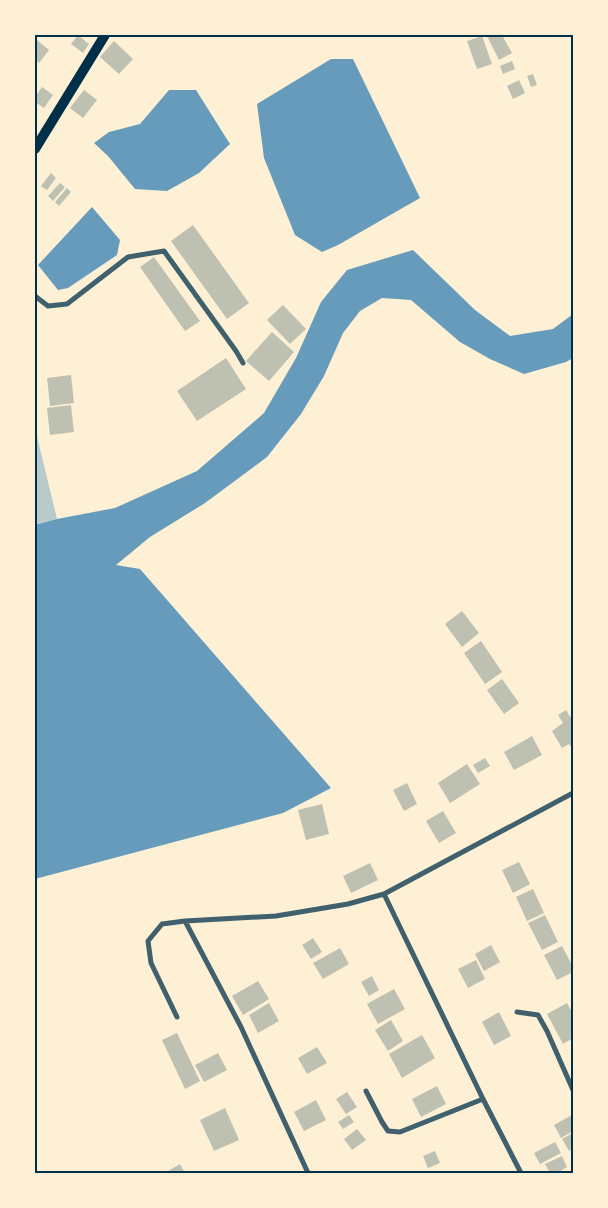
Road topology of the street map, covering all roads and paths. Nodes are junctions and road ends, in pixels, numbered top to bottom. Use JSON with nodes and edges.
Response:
{"nodes":[{"id":1,"x":106,"y":35,"type":"edge"},
{"id":2,"x":35,"y":149,"type":"edge"},
{"id":3,"x":35,"y":296,"type":"edge"},
{"id":4,"x":243,"y":363,"type":"dead end"},
{"id":5,"x":573,"y":793,"type":"edge"},
{"id":6,"x":384,"y":894,"type":"junction"},
{"id":7,"x":185,"y":921,"type":"junction"},
{"id":8,"x":517,"y":1012,"type":"dead end"},
{"id":9,"x":177,"y":1017,"type":"dead end"},
{"id":10,"x":573,"y":1090,"type":"edge"},
{"id":11,"x":366,"y":1091,"type":"dead end"},
{"id":12,"x":483,"y":1099,"type":"junction"},
{"id":13,"x":308,"y":1173,"type":"edge"},
{"id":14,"x":521,"y":1173,"type":"edge"}],
"edges":[{"from":1,"to":2,"type":"highway"},
{"from":3,"to":4,"type":"street"},
{"from":5,"to":6,"type":"street"},
{"from":6,"to":7,"type":"street"},
{"from":6,"to":12,"type":"street"},
{"from":7,"to":9,"type":"street"},
{"from":7,"to":13,"type":"street"},
{"from":8,"to":10,"type":"street"},
{"from":11,"to":12,"type":"street"},
{"from":12,"to":14,"type":"street"}]}
